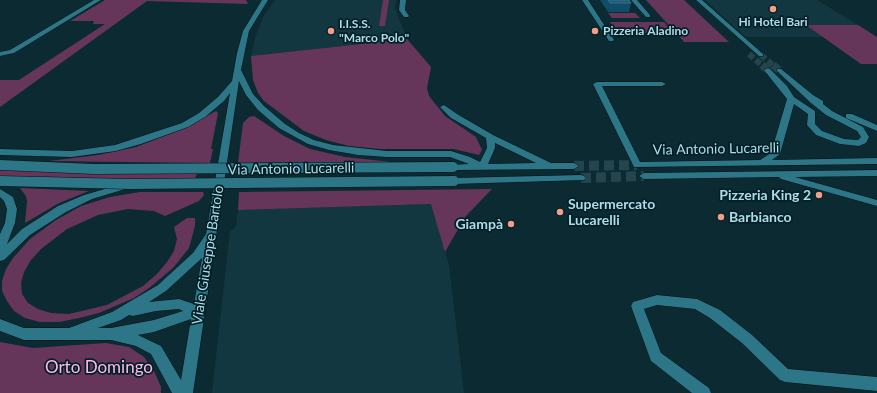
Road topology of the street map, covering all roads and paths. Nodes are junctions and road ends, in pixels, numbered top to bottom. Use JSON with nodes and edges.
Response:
{"nodes":[{"id":1,"x":98,"y":0,"type":"edge"},
{"id":2,"x":265,"y":0,"type":"edge"},
{"id":3,"x":403,"y":0,"type":"edge"},
{"id":4,"x":585,"y":0,"type":"edge"},
{"id":5,"x":634,"y":0,"type":"edge"},
{"id":6,"x":690,"y":0,"type":"edge"},
{"id":7,"x":699,"y":0,"type":"edge"},
{"id":8,"x":406,"y":16,"type":"dead end"},
{"id":9,"x":648,"y":16,"type":"dead end"},
{"id":10,"x":611,"y":40,"type":"dead end"},
{"id":11,"x":0,"y":54,"type":"edge"},
{"id":12,"x":749,"y":54,"type":"tunnel mouth"},
{"id":13,"x":761,"y":55,"type":"tunnel mouth"},
{"id":14,"x":768,"y":70,"type":"tunnel mouth"},
{"id":15,"x":779,"y":70,"type":"tunnel mouth"},
{"id":16,"x":237,"y":74,"type":"junction"},
{"id":17,"x":662,"y":84,"type":"dead end"},
{"id":18,"x":791,"y":99,"type":"junction"},
{"id":19,"x":814,"y":101,"type":"junction"},
{"id":20,"x":444,"y":107,"type":"dead end"},
{"id":21,"x":877,"y":128,"type":"edge"},
{"id":22,"x":490,"y":138,"type":"junction"},
{"id":23,"x":0,"y":152,"type":"edge"},
{"id":24,"x":877,"y":161,"type":"edge"},
{"id":25,"x":763,"y":162,"type":"junction"},
{"id":26,"x":0,"y":165,"type":"edge"},
{"id":27,"x":549,"y":166,"type":"junction"},
{"id":28,"x":574,"y":166,"type":"tunnel mouth"},
{"id":29,"x":481,"y":167,"type":"junction"},
{"id":30,"x":877,"y":173,"type":"edge"},
{"id":31,"x":775,"y":174,"type":"junction"},
{"id":32,"x":644,"y":176,"type":"tunnel mouth"},
{"id":33,"x":581,"y":178,"type":"tunnel mouth"},
{"id":34,"x":0,"y":181,"type":"edge"},
{"id":35,"x":130,"y":184,"type":"junction"},
{"id":36,"x":0,"y":192,"type":"edge"},
{"id":37,"x":877,"y":203,"type":"edge"},
{"id":38,"x":212,"y":230,"type":"junction"},
{"id":39,"x":0,"y":247,"type":"edge"},
{"id":40,"x":0,"y":257,"type":"edge"},
{"id":41,"x":199,"y":311,"type":"junction"},
{"id":42,"x":116,"y":316,"type":"junction"},
{"id":43,"x":0,"y":324,"type":"edge"},
{"id":44,"x":63,"y":334,"type":"junction"},
{"id":45,"x":110,"y":334,"type":"junction"},
{"id":46,"x":877,"y":384,"type":"edge"},
{"id":47,"x":180,"y":393,"type":"edge"},
{"id":48,"x":186,"y":393,"type":"edge"},
{"id":49,"x":704,"y":393,"type":"edge"}],
"edges":[{"from":1,"to":11,"type":"street"},
{"from":2,"to":16,"type":"street","name":"Viale Giuseppe Bartolo"},
{"from":3,"to":8,"type":"street"},
{"from":4,"to":10,"type":"street"},
{"from":5,"to":9,"type":"street"},
{"from":6,"to":12,"type":"street"},
{"from":7,"to":13,"type":"street"},
{"from":14,"to":18,"type":"street"},
{"from":15,"to":19,"type":"street"},
{"from":16,"to":23,"type":"street"},
{"from":16,"to":29,"type":"street"},
{"from":16,"to":38,"type":"street","name":"Viale Giuseppe Bartolo"},
{"from":17,"to":25,"type":"street","name":"Via Antonio Lucarelli"},
{"from":18,"to":19,"type":"street"},
{"from":18,"to":25,"type":"street"},
{"from":19,"to":21,"type":"street"},
{"from":20,"to":22,"type":"street"},
{"from":22,"to":27,"type":"street"},
{"from":22,"to":29,"type":"street"},
{"from":24,"to":25,"type":"street","name":"Via Antonio Lucarelli"},
{"from":25,"to":31,"type":"street"},
{"from":26,"to":29,"type":"street","name":"Via Antonio Lucarelli","bridge":true},
{"from":27,"to":28,"type":"street","name":"Via Antonio Lucarelli"},
{"from":27,"to":29,"type":"street","name":"Via Antonio Lucarelli"},
{"from":30,"to":31,"type":"street","name":"Via Antonio Lucarelli"},
{"from":31,"to":32,"type":"street","name":"Via Antonio Lucarelli"},
{"from":31,"to":37,"type":"street"},
{"from":33,"to":35,"type":"street","name":"Via Antonio Lucarelli","bridge":true},
{"from":34,"to":35,"type":"street","name":"Via Antonio Lucarelli","bridge":true},
{"from":35,"to":40,"type":"street"},
{"from":36,"to":39,"type":"street"},
{"from":38,"to":41,"type":"street","name":"Viale Giuseppe Bartolo"},
{"from":38,"to":42,"type":"street"},
{"from":41,"to":42,"type":"street"},
{"from":41,"to":45,"type":"street"},
{"from":41,"to":48,"type":"street","name":"Viale Giuseppe Bartolo"},
{"from":42,"to":44,"type":"street"},
{"from":43,"to":44,"type":"street"},
{"from":44,"to":45,"type":"street"},
{"from":45,"to":47,"type":"street"},
{"from":46,"to":49,"type":"street"}]}
